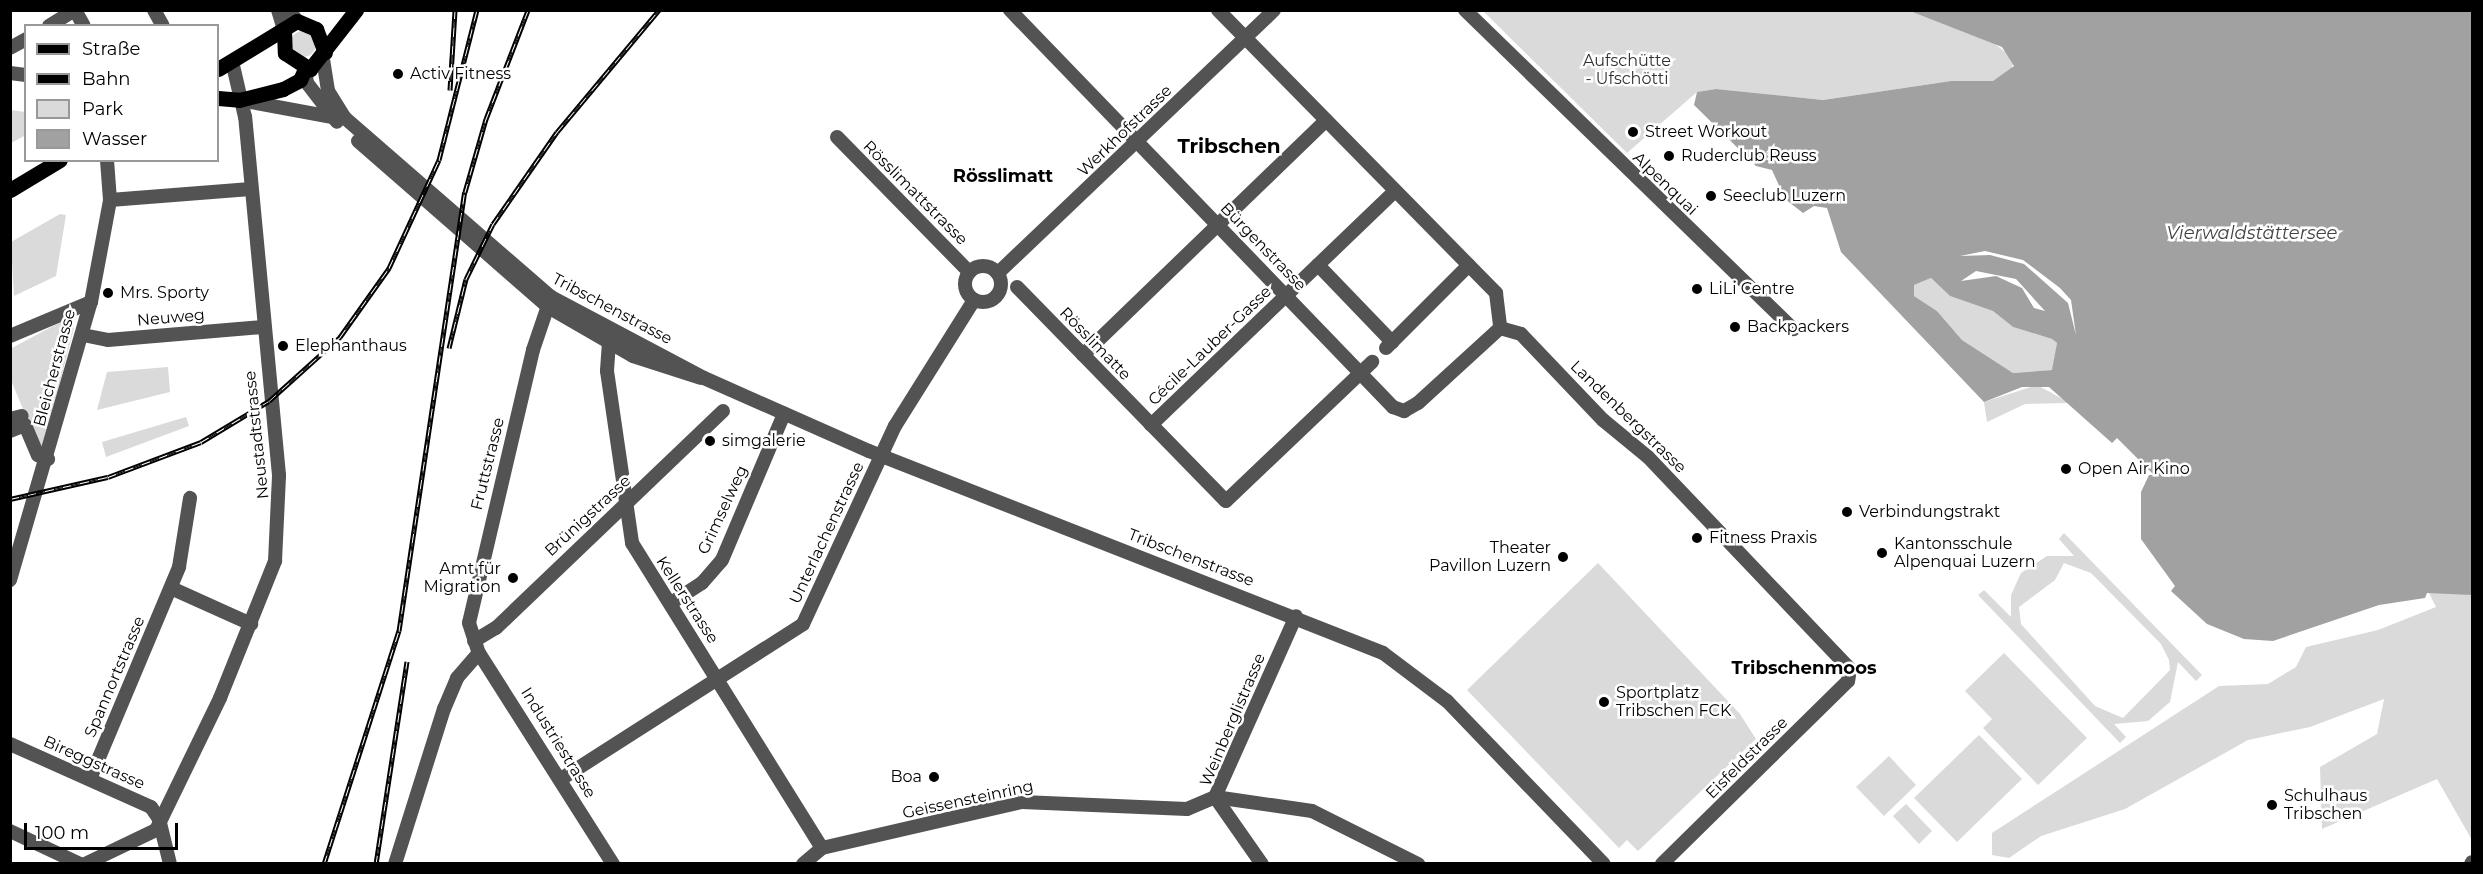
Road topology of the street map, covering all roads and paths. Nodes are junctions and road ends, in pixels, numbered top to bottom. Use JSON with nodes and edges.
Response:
{"nodes":[{"id":1,"x":75,"y":10,"type":"edge"},
{"id":2,"x":154,"y":10,"type":"edge"},
{"id":3,"x":278,"y":10,"type":"edge"},
{"id":4,"x":314,"y":10,"type":"edge"},
{"id":5,"x":356,"y":10,"type":"edge"},
{"id":6,"x":1010,"y":10,"type":"edge"},
{"id":7,"x":1218,"y":10,"type":"edge"},
{"id":8,"x":1274,"y":10,"type":"edge"},
{"id":9,"x":1465,"y":10,"type":"edge"},
{"id":10,"x":295,"y":18,"type":"edge"},
{"id":11,"x":52,"y":24,"type":"edge"},
{"id":12,"x":83,"y":24,"type":"edge"},
{"id":13,"x":162,"y":24,"type":"edge"},
{"id":14,"x":284,"y":30,"type":"junction"},
{"id":15,"x":1247,"y":37,"type":"junction"},
{"id":16,"x":24,"y":40,"type":"edge"},
{"id":17,"x":10,"y":48,"type":"edge"},
{"id":18,"x":324,"y":55,"type":"junction"},
{"id":19,"x":232,"y":61,"type":"junction"},
{"id":20,"x":219,"y":68,"type":"edge"},
{"id":21,"x":305,"y":69,"type":"junction"},
{"id":22,"x":219,"y":98,"type":"edge"},
{"id":23,"x":239,"y":100,"type":"junction"},
{"id":24,"x":332,"y":117,"type":"junction"},
{"id":25,"x":1326,"y":120,"type":"junction"},
{"id":26,"x":837,"y":137,"type":"dead end"},
{"id":27,"x":1138,"y":142,"type":"junction"},
{"id":28,"x":57,"y":162,"type":"edge"},
{"id":29,"x":107,"y":162,"type":"edge"},
{"id":30,"x":403,"y":175,"type":"junction"},
{"id":31,"x":251,"y":189,"type":"junction"},
{"id":32,"x":10,"y":190,"type":"edge"},
{"id":33,"x":1395,"y":191,"type":"junction"},
{"id":34,"x":110,"y":200,"type":"junction"},
{"id":35,"x":1220,"y":227,"type":"junction"},
{"id":36,"x":1318,"y":265,"type":"junction"},
{"id":37,"x":1469,"y":265,"type":"junction"},
{"id":38,"x":969,"y":272,"type":"junction"},
{"id":39,"x":998,"y":273,"type":"junction"},
{"id":40,"x":1017,"y":287,"type":"dead end"},
{"id":41,"x":1286,"y":296,"type":"junction"},
{"id":42,"x":974,"y":300,"type":"junction"},
{"id":43,"x":91,"y":302,"type":"junction"},
{"id":44,"x":550,"y":302,"type":"junction"},
{"id":45,"x":262,"y":327,"type":"junction"},
{"id":46,"x":1500,"y":328,"type":"junction"},
{"id":47,"x":1793,"y":329,"type":"dead end"},
{"id":48,"x":82,"y":335,"type":"junction"},
{"id":49,"x":10,"y":336,"type":"edge"},
{"id":50,"x":609,"y":342,"type":"junction"},
{"id":51,"x":1083,"y":355,"type":"junction"},
{"id":52,"x":1372,"y":362,"type":"dead end"},
{"id":53,"x":1360,"y":373,"type":"junction"},
{"id":54,"x":704,"y":378,"type":"junction"},
{"id":55,"x":723,"y":411,"type":"dead end"},
{"id":56,"x":784,"y":414,"type":"junction"},
{"id":57,"x":1151,"y":425,"type":"junction"},
{"id":58,"x":10,"y":431,"type":"edge"},
{"id":59,"x":881,"y":456,"type":"junction"},
{"id":60,"x":47,"y":464,"type":"junction"},
{"id":61,"x":190,"y":498,"type":"dead end"},
{"id":62,"x":627,"y":504,"type":"junction"},
{"id":63,"x":10,"y":580,"type":"edge"},
{"id":64,"x":171,"y":588,"type":"junction"},
{"id":65,"x":671,"y":603,"type":"junction"},
{"id":66,"x":1296,"y":616,"type":"junction"},
{"id":67,"x":251,"y":624,"type":"junction"},
{"id":68,"x":476,"y":647,"type":"junction"},
{"id":69,"x":1851,"y":672,"type":"joint"},
{"id":70,"x":718,"y":679,"type":"junction"},
{"id":71,"x":10,"y":744,"type":"edge"},
{"id":72,"x":90,"y":778,"type":"junction"},
{"id":73,"x":561,"y":779,"type":"junction"},
{"id":74,"x":1215,"y":797,"type":"junction"},
{"id":75,"x":159,"y":819,"type":"junction"},
{"id":76,"x":10,"y":831,"type":"edge"},
{"id":77,"x":822,"y":848,"type":"junction"},
{"id":78,"x":80,"y":864,"type":"edge"},
{"id":79,"x":85,"y":864,"type":"edge"},
{"id":80,"x":170,"y":864,"type":"edge"},
{"id":81,"x":395,"y":864,"type":"edge"},
{"id":82,"x":613,"y":864,"type":"edge"},
{"id":83,"x":803,"y":864,"type":"edge"},
{"id":84,"x":1262,"y":864,"type":"edge"},
{"id":85,"x":1418,"y":864,"type":"edge"},
{"id":86,"x":1604,"y":864,"type":"edge"},
{"id":87,"x":1662,"y":864,"type":"edge"}],
"edges":[{"from":1,"to":11,"type":"street"},
{"from":1,"to":12,"type":"street"},
{"from":2,"to":13,"type":"street"},
{"from":3,"to":14,"type":"street"},
{"from":4,"to":10,"type":"main road"},
{"from":5,"to":18,"type":"main road"},
{"from":6,"to":27,"type":"street","name":"Bürgenstrasse"},
{"from":7,"to":15,"type":"street"},
{"from":8,"to":15,"type":"street","name":"Werkhofstrasse"},
{"from":9,"to":47,"type":"street","name":"Alpenquai"},
{"from":10,"to":14,"type":"main road"},
{"from":10,"to":18,"type":"main road"},
{"from":14,"to":19,"type":"main road"},
{"from":14,"to":21,"type":"main road"},
{"from":15,"to":25,"type":"street"},
{"from":15,"to":27,"type":"street","name":"Werkhofstrasse"},
{"from":16,"to":17,"type":"street"},
{"from":18,"to":21,"type":"main road"},
{"from":18,"to":30,"type":"street"},
{"from":19,"to":20,"type":"main road"},
{"from":19,"to":23,"type":"street","name":"Neustadtstrasse"},
{"from":21,"to":23,"type":"main road"},
{"from":21,"to":24,"type":"street"},
{"from":22,"to":23,"type":"main road"},
{"from":23,"to":24,"type":"street"},
{"from":23,"to":31,"type":"street","name":"Neustadtstrasse"},
{"from":24,"to":30,"type":"street"},
{"from":25,"to":33,"type":"street"},
{"from":25,"to":35,"type":"street"},
{"from":26,"to":38,"type":"street","name":"Rösslimattstrasse"},
{"from":27,"to":35,"type":"street","name":"Bürgenstrasse"},
{"from":27,"to":39,"type":"street","name":"Werkhofstrasse"},
{"from":28,"to":32,"type":"main road"},
{"from":29,"to":34,"type":"street","name":"Bleicherstrasse"},
{"from":30,"to":44,"type":"street","name":"Tribschenstrasse"},
{"from":31,"to":34,"type":"street"},
{"from":31,"to":45,"type":"street","name":"Neustadtstrasse"},
{"from":33,"to":36,"type":"street","name":"Cécile-Lauber-Gasse"},
{"from":33,"to":37,"type":"street"},
{"from":34,"to":43,"type":"street","name":"Bleicherstrasse"},
{"from":35,"to":41,"type":"street","name":"Bürgenstrasse"},
{"from":35,"to":51,"type":"street"},
{"from":36,"to":37,"type":"street"},
{"from":36,"to":41,"type":"street","name":"Cécile-Lauber-Gasse"},
{"from":37,"to":46,"type":"street"},
{"from":38,"to":39,"type":"street"},
{"from":38,"to":42,"type":"street"},
{"from":39,"to":42,"type":"street"},
{"from":40,"to":51,"type":"street","name":"Rösslimatte"},
{"from":41,"to":53,"type":"street","name":"Bürgenstrasse"},
{"from":41,"to":57,"type":"street","name":"Cécile-Lauber-Gasse"},
{"from":42,"to":59,"type":"street"},
{"from":43,"to":48,"type":"street","name":"Bleicherstrasse"},
{"from":43,"to":49,"type":"street"},
{"from":44,"to":50,"type":"street","name":"Tribschenstrasse"},
{"from":44,"to":54,"type":"street","name":"Tribschenstrasse"},
{"from":44,"to":68,"type":"street","name":"Fruttstrasse"},
{"from":45,"to":48,"type":"street","name":"Neuweg"},
{"from":45,"to":67,"type":"street","name":"Neustadtstrasse"},
{"from":46,"to":53,"type":"street","name":"Bürgenstrasse"},
{"from":46,"to":69,"type":"street","name":"Landenbergstrasse"},
{"from":48,"to":60,"type":"street","name":"Bleicherstrasse"},
{"from":50,"to":54,"type":"street","name":"Tribschenstrasse"},
{"from":50,"to":62,"type":"street","name":"Kellerstrasse"},
{"from":51,"to":57,"type":"street","name":"Rösslimatte"},
{"from":52,"to":53,"type":"street"},
{"from":53,"to":57,"type":"street","name":"Rösslimatte"},
{"from":54,"to":56,"type":"street","name":"Tribschenstrasse"},
{"from":55,"to":62,"type":"street","name":"Brünigstrasse"},
{"from":56,"to":59,"type":"street","name":"Tribschenstrasse"},
{"from":56,"to":65,"type":"street","name":"Grimselweg"},
{"from":58,"to":60,"type":"street"},
{"from":59,"to":66,"type":"street","name":"Tribschenstrasse"},
{"from":59,"to":70,"type":"street","name":"Unterlachenstrasse"},
{"from":60,"to":63,"type":"street","name":"Bleicherstrasse"},
{"from":61,"to":64,"type":"street","name":"Spannortstrasse"},
{"from":62,"to":65,"type":"street","name":"Kellerstrasse"},
{"from":62,"to":68,"type":"street","name":"Brünigstrasse"},
{"from":64,"to":67,"type":"street"},
{"from":64,"to":72,"type":"street","name":"Spannortstrasse"},
{"from":65,"to":70,"type":"street","name":"Kellerstrasse"},
{"from":66,"to":74,"type":"street","name":"Weinberglistrasse"},
{"from":66,"to":86,"type":"street","name":"Tribschenstrasse"},
{"from":67,"to":75,"type":"street","name":"Neustadtstrasse"},
{"from":68,"to":73,"type":"street","name":"Industriestrasse"},
{"from":68,"to":81,"type":"street"},
{"from":69,"to":87,"type":"street","name":"Eisfeldstrasse"},
{"from":70,"to":73,"type":"street","name":"Unterlachenstrasse"},
{"from":70,"to":77,"type":"street","name":"Kellerstrasse"},
{"from":71,"to":72,"type":"street","name":"Bireggstrasse"},
{"from":72,"to":75,"type":"street","name":"Bireggstrasse"},
{"from":73,"to":82,"type":"street","name":"Industriestrasse"},
{"from":74,"to":77,"type":"street","name":"Geissensteinring"},
{"from":74,"to":84,"type":"street","name":"Weinberglistrasse"},
{"from":74,"to":85,"type":"street"},
{"from":75,"to":79,"type":"street","name":"Neustadtstrasse"},
{"from":75,"to":80,"type":"street"},
{"from":76,"to":78,"type":"street"},
{"from":77,"to":83,"type":"street","name":"Geissensteinring"}]}
